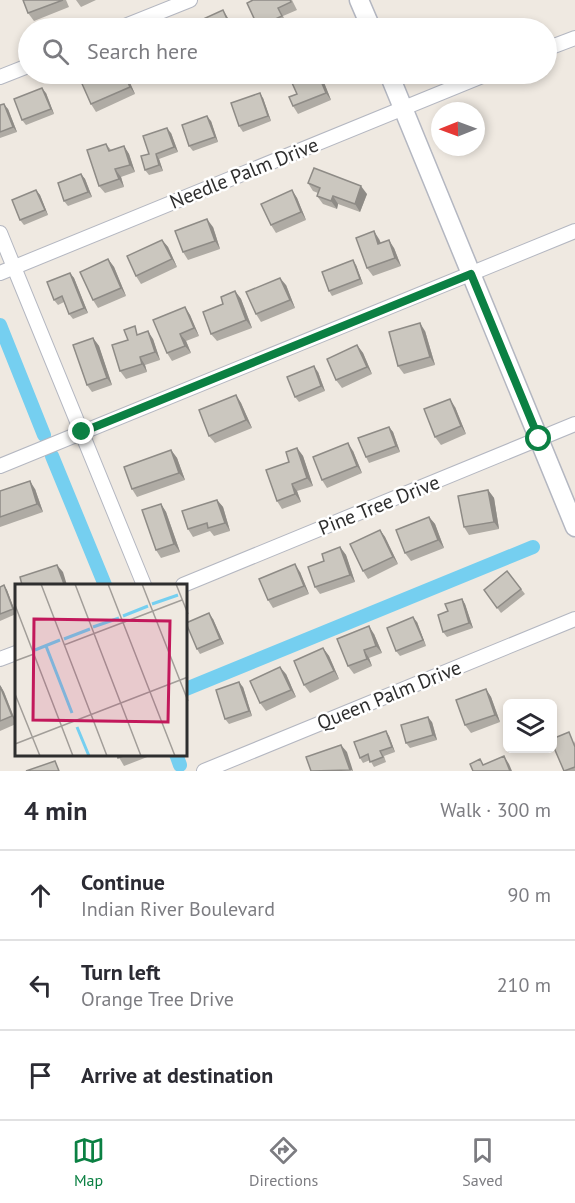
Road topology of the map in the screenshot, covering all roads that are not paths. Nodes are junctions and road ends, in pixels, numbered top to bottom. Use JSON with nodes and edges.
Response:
{"nodes":[{"id":1,"x":190,"y":0,"type":"edge"},
{"id":2,"x":359,"y":0,"type":"edge"},
{"id":3,"x":145,"y":18,"type":"edge"},
{"id":4,"x":367,"y":18,"type":"edge"},
{"id":5,"x":575,"y":38,"type":"edge"},
{"id":6,"x":557,"y":45,"type":"edge"},
{"id":7,"x":18,"y":70,"type":"edge"},
{"id":8,"x":0,"y":77,"type":"edge"},
{"id":9,"x":393,"y":84,"type":"edge"},
{"id":10,"x":462,"y":84,"type":"edge"},
{"id":11,"x":403,"y":108,"type":"junction"},
{"id":12,"x":575,"y":231,"type":"edge"},
{"id":13,"x":0,"y":233,"type":"edge"},
{"id":14,"x":14,"y":267,"type":"junction"},
{"id":15,"x":0,"y":273,"type":"edge"},
{"id":16,"x":471,"y":274,"type":"junction"},
{"id":17,"x":575,"y":424,"type":"edge"},
{"id":18,"x":82,"y":432,"type":"junction"},
{"id":19,"x":539,"y":439,"type":"junction"},
{"id":20,"x":0,"y":466,"type":"edge"},
{"id":21,"x":575,"y":527,"type":"edge"},
{"id":22,"x":144,"y":584,"type":"edge"},
{"id":23,"x":185,"y":584,"type":"edge"},
{"id":24,"x":575,"y":619,"type":"edge"},
{"id":25,"x":15,"y":653,"type":"edge"},
{"id":26,"x":0,"y":659,"type":"edge"},
{"id":27,"x":204,"y":771,"type":"edge"}],
"edges":[{"from":1,"to":3,"type":"street"},
{"from":2,"to":4,"type":"main road"},
{"from":5,"to":6,"type":"street"},
{"from":7,"to":8,"type":"street"},
{"from":9,"to":11,"type":"main road"},
{"from":10,"to":11,"type":"street","name":"Needle Palm Drive"},
{"from":11,"to":14,"type":"street","name":"Needle Palm Drive"},
{"from":11,"to":16,"type":"main road"},
{"from":12,"to":16,"type":"street"},
{"from":13,"to":14,"type":"street"},
{"from":14,"to":15,"type":"street","name":"Needle Palm Drive"},
{"from":14,"to":18,"type":"street"},
{"from":16,"to":18,"type":"street"},
{"from":16,"to":19,"type":"main road"},
{"from":17,"to":19,"type":"street","name":"Pine Tree Drive"},
{"from":18,"to":20,"type":"street"},
{"from":18,"to":22,"type":"street"},
{"from":19,"to":21,"type":"main road"},
{"from":19,"to":23,"type":"street","name":"Pine Tree Drive"},
{"from":24,"to":27,"type":"street","name":"Queen Palm Drive"},
{"from":25,"to":26,"type":"street"}]}
